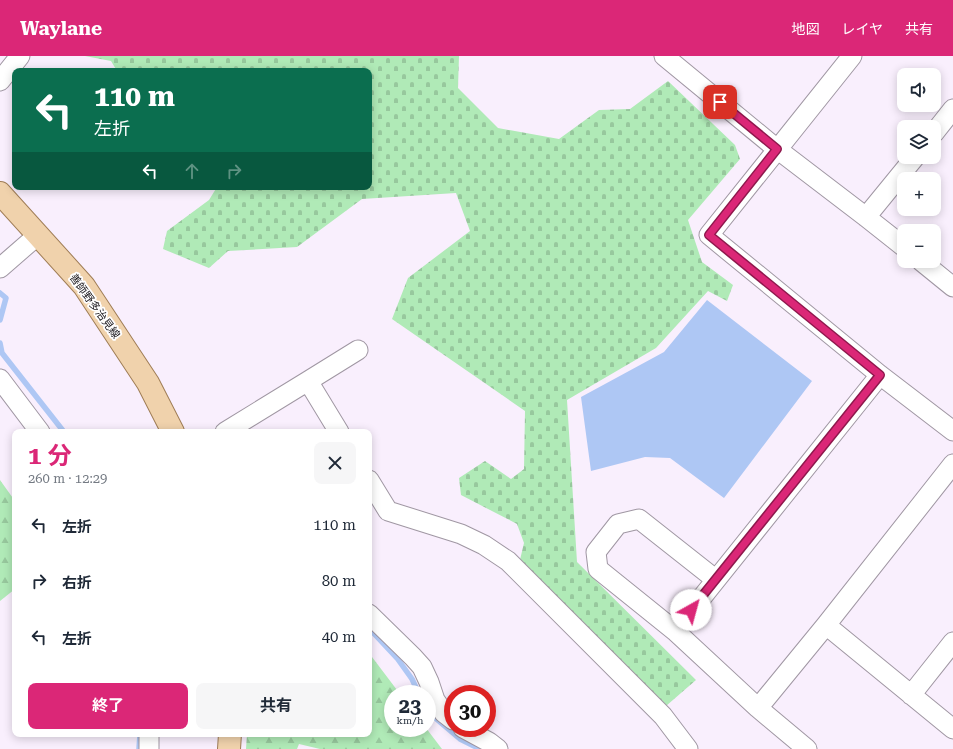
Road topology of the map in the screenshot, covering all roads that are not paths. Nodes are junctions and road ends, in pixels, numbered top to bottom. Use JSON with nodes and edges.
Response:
{"nodes":[{"id":1,"x":20,"y":56,"type":"edge"},
{"id":2,"x":664,"y":56,"type":"edge"},
{"id":3,"x":845,"y":59,"type":"edge"},
{"id":4,"x":0,"y":81,"type":"edge"},
{"id":5,"x":953,"y":109,"type":"edge"},
{"id":6,"x":941,"y":124,"type":"edge"},
{"id":7,"x":777,"y":149,"type":"junction"},
{"id":8,"x":909,"y":164,"type":"edge"},
{"id":9,"x":0,"y":192,"type":"edge"},
{"id":10,"x":866,"y":217,"type":"junction"},
{"id":11,"x":38,"y":235,"type":"junction"},
{"id":12,"x":897,"y":241,"type":"edge"},
{"id":13,"x":0,"y":267,"type":"edge"},
{"id":14,"x":930,"y":268,"type":"edge"},
{"id":15,"x":953,"y":287,"type":"edge"},
{"id":16,"x":358,"y":350,"type":"dead end"},
{"id":17,"x":880,"y":375,"type":"junction"},
{"id":18,"x":0,"y":379,"type":"edge"},
{"id":19,"x":308,"y":381,"type":"junction"},
{"id":20,"x":38,"y":429,"type":"edge"},
{"id":21,"x":171,"y":429,"type":"edge"},
{"id":22,"x":230,"y":429,"type":"edge"},
{"id":23,"x":337,"y":429,"type":"edge"},
{"id":24,"x":953,"y":431,"type":"edge"},
{"id":25,"x":953,"y":464,"type":"edge"},
{"id":26,"x":372,"y":485,"type":"edge"},
{"id":27,"x":715,"y":579,"type":"junction"},
{"id":28,"x":372,"y":617,"type":"edge"},
{"id":29,"x":826,"y":625,"type":"junction"},
{"id":30,"x":675,"y":631,"type":"junction"},
{"id":31,"x":953,"y":642,"type":"edge"},
{"id":32,"x":911,"y":695,"type":"junction"},
{"id":33,"x":758,"y":708,"type":"junction"},
{"id":34,"x":444,"y":713,"type":"edge"},
{"id":35,"x":953,"y":729,"type":"edge"},
{"id":36,"x":149,"y":737,"type":"edge"},
{"id":37,"x":230,"y":737,"type":"edge"},
{"id":38,"x":480,"y":737,"type":"edge"},
{"id":39,"x":149,"y":749,"type":"edge"},
{"id":40,"x":229,"y":749,"type":"edge"},
{"id":41,"x":498,"y":749,"type":"edge"},
{"id":42,"x":688,"y":749,"type":"edge"},
{"id":43,"x":807,"y":749,"type":"edge"}],
"edges":[{"from":1,"to":4,"type":"street"},
{"from":2,"to":7,"type":"street"},
{"from":3,"to":7,"type":"street"},
{"from":5,"to":6,"type":"street"},
{"from":7,"to":10,"type":"street"},
{"from":7,"to":17,"type":"street"},
{"from":8,"to":10,"type":"street"},
{"from":9,"to":11,"type":"main road","name":"善師野多治見線"},
{"from":10,"to":12,"type":"street"},
{"from":11,"to":13,"type":"street"},
{"from":11,"to":21,"type":"main road","name":"善師野多治見線"},
{"from":14,"to":15,"type":"street"},
{"from":16,"to":19,"type":"street"},
{"from":17,"to":24,"type":"street"},
{"from":17,"to":27,"type":"street"},
{"from":18,"to":20,"type":"street"},
{"from":19,"to":22,"type":"street"},
{"from":19,"to":23,"type":"street"},
{"from":25,"to":29,"type":"street"},
{"from":26,"to":42,"type":"street"},
{"from":27,"to":30,"type":"street"},
{"from":27,"to":30,"type":"street"},
{"from":28,"to":34,"type":"street"},
{"from":29,"to":32,"type":"street"},
{"from":29,"to":33,"type":"street"},
{"from":30,"to":33,"type":"street"},
{"from":31,"to":32,"type":"street"},
{"from":32,"to":35,"type":"street"},
{"from":33,"to":43,"type":"street"},
{"from":36,"to":39,"type":"street"},
{"from":37,"to":40,"type":"main road"},
{"from":38,"to":41,"type":"street"}]}
